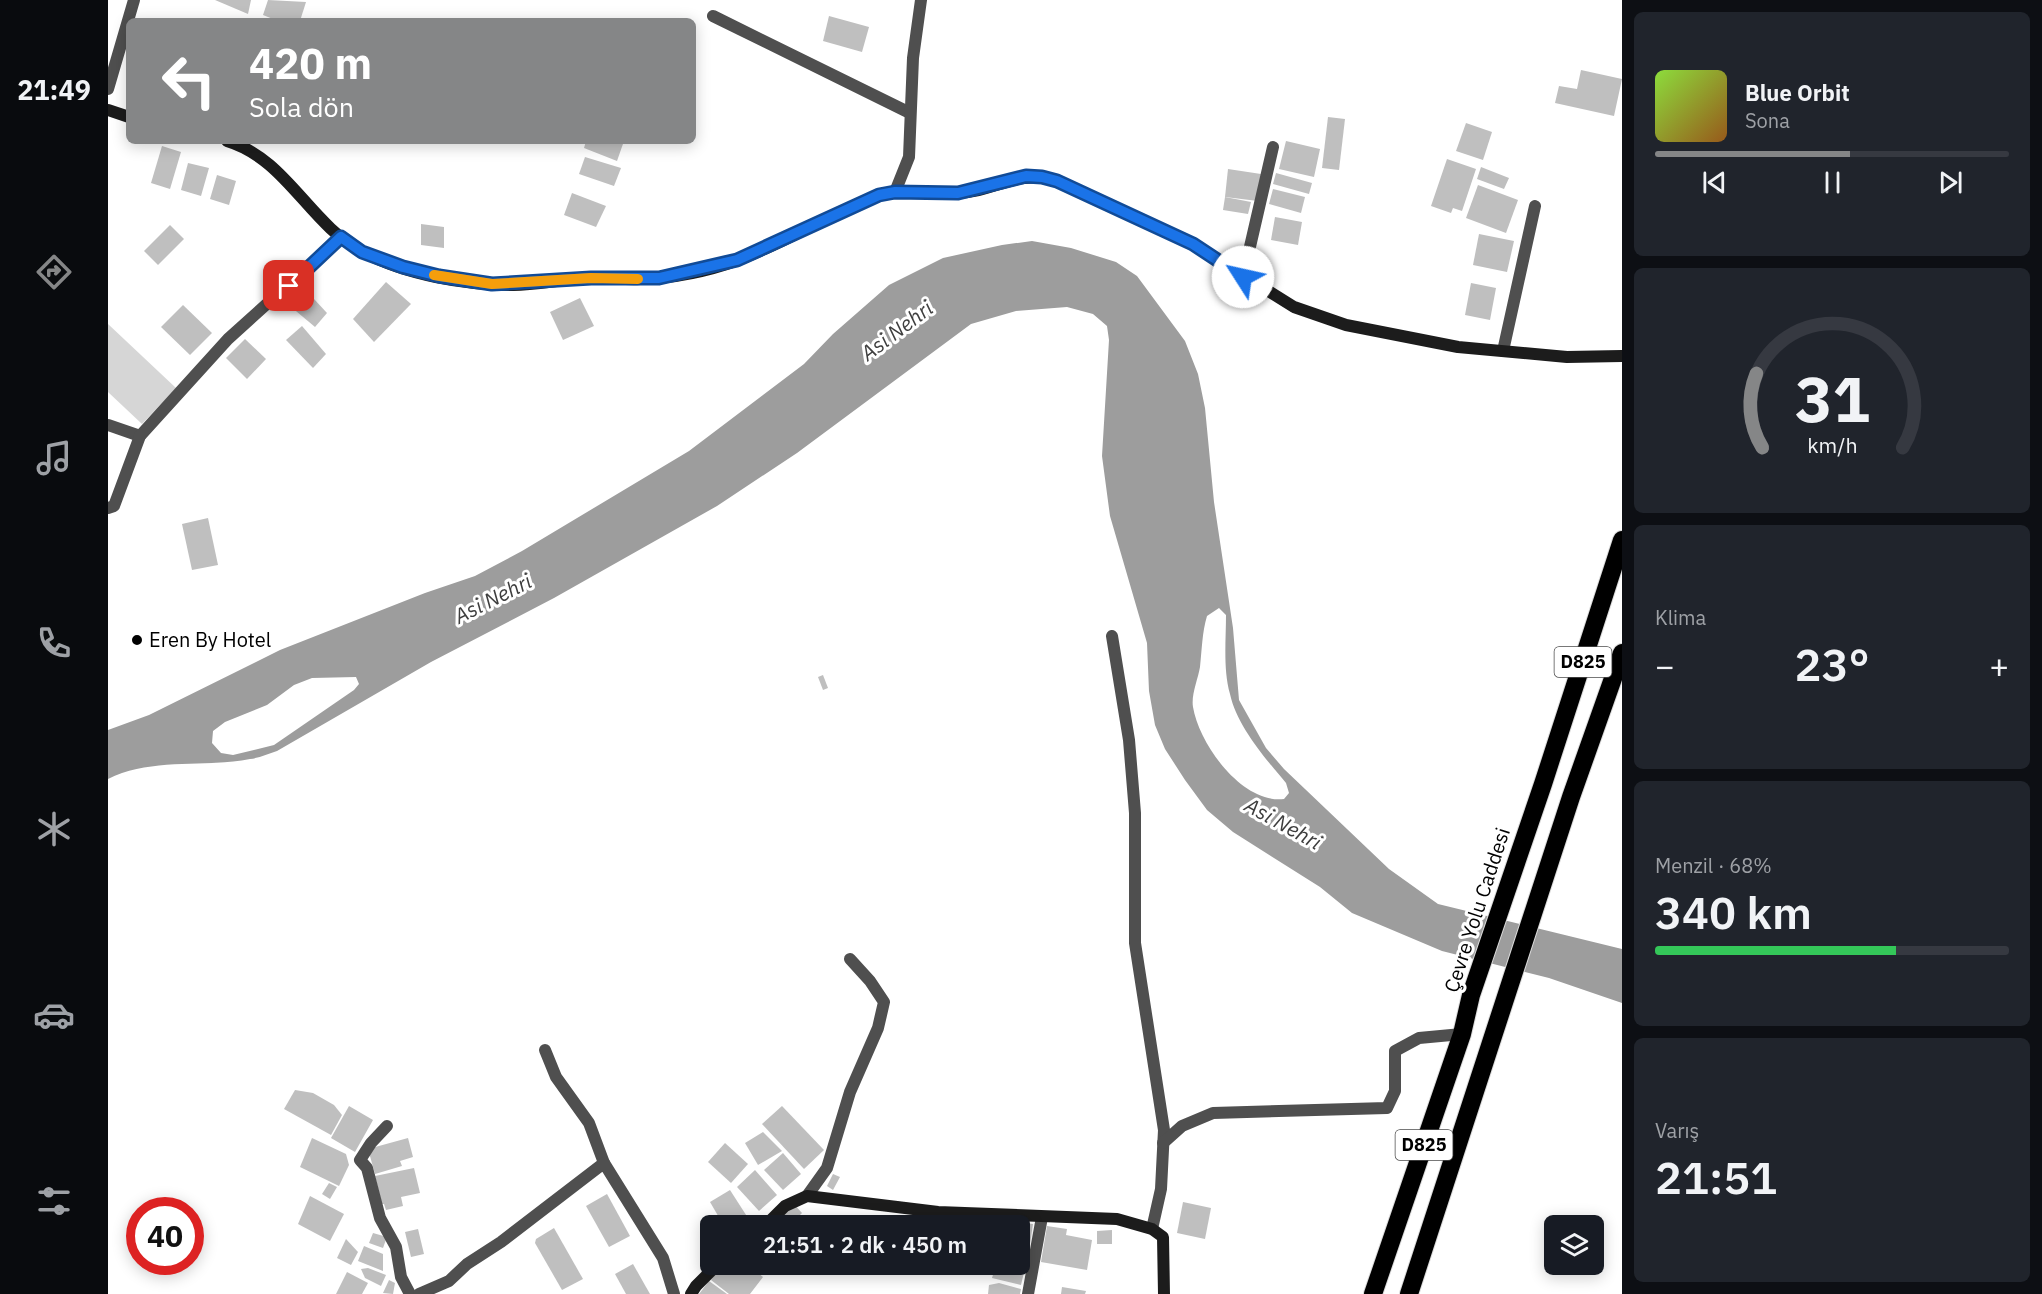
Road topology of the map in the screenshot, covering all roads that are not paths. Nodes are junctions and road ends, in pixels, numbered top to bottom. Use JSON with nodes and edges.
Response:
{"nodes":[{"id":1,"x":134,"y":0,"type":"edge"},
{"id":2,"x":921,"y":0,"type":"edge"},
{"id":3,"x":713,"y":16,"type":"dead end"},
{"id":4,"x":129,"y":18,"type":"edge"},
{"id":5,"x":126,"y":27,"type":"edge"},
{"id":6,"x":108,"y":89,"type":"edge"},
{"id":7,"x":108,"y":110,"type":"edge"},
{"id":8,"x":910,"y":112,"type":"junction"},
{"id":9,"x":126,"y":116,"type":"edge"},
{"id":10,"x":234,"y":144,"type":"edge"},
{"id":11,"x":1273,"y":147,"type":"dead end"},
{"id":12,"x":895,"y":192,"type":"junction"},
{"id":13,"x":1534,"y":206,"type":"dead end"},
{"id":14,"x":341,"y":237,"type":"junction"},
{"id":15,"x":1243,"y":277,"type":"junction"},
{"id":16,"x":1503,"y":351,"type":"junction"},
{"id":17,"x":1622,"y":356,"type":"edge"},
{"id":18,"x":108,"y":424,"type":"edge"},
{"id":19,"x":140,"y":436,"type":"junction"},
{"id":20,"x":108,"y":508,"type":"edge"},
{"id":21,"x":1622,"y":540,"type":"edge"},
{"id":22,"x":1112,"y":636,"type":"dead end"},
{"id":23,"x":1622,"y":653,"type":"edge"},
{"id":24,"x":850,"y":959,"type":"dead end"},
{"id":25,"x":1462,"y":1034,"type":"junction"},
{"id":26,"x":544,"y":1050,"type":"dead end"},
{"id":27,"x":387,"y":1126,"type":"dead end"},
{"id":28,"x":1163,"y":1143,"type":"junction"},
{"id":29,"x":604,"y":1163,"type":"junction"},
{"id":30,"x":807,"y":1196,"type":"junction"},
{"id":31,"x":776,"y":1215,"type":"edge"},
{"id":32,"x":1042,"y":1217,"type":"junction"},
{"id":33,"x":1152,"y":1229,"type":"junction"},
{"id":34,"x":707,"y":1275,"type":"edge"},
{"id":35,"x":410,"y":1294,"type":"edge"},
{"id":36,"x":419,"y":1294,"type":"edge"},
{"id":37,"x":674,"y":1294,"type":"edge"},
{"id":38,"x":691,"y":1294,"type":"edge"},
{"id":39,"x":1028,"y":1294,"type":"edge"},
{"id":40,"x":1164,"y":1294,"type":"edge"},
{"id":41,"x":1373,"y":1294,"type":"edge"},
{"id":42,"x":1409,"y":1294,"type":"edge"}],
"edges":[{"from":1,"to":4,"type":"street"},
{"from":2,"to":8,"type":"street"},
{"from":3,"to":8,"type":"street"},
{"from":5,"to":6,"type":"street"},
{"from":7,"to":9,"type":"street"},
{"from":8,"to":12,"type":"street"},
{"from":10,"to":14,"type":"street"},
{"from":11,"to":15,"type":"street"},
{"from":12,"to":14,"type":"street"},
{"from":12,"to":15,"type":"street"},
{"from":13,"to":16,"type":"street"},
{"from":14,"to":19,"type":"street"},
{"from":15,"to":16,"type":"street"},
{"from":16,"to":17,"type":"street"},
{"from":18,"to":19,"type":"street"},
{"from":19,"to":20,"type":"street"},
{"from":21,"to":25,"type":"highway","name":"Çevre Yolu Caddesi","number":"D825"},
{"from":22,"to":28,"type":"street"},
{"from":23,"to":42,"type":"highway","number":"D825"},
{"from":24,"to":30,"type":"street"},
{"from":25,"to":28,"type":"street"},
{"from":25,"to":41,"type":"highway","name":"Çevre Yolu Caddesi","number":"D825"},
{"from":26,"to":29,"type":"street"},
{"from":27,"to":35,"type":"street"},
{"from":28,"to":33,"type":"street"},
{"from":29,"to":36,"type":"street"},
{"from":29,"to":37,"type":"street"},
{"from":30,"to":31,"type":"street"},
{"from":30,"to":32,"type":"street"},
{"from":32,"to":33,"type":"street"},
{"from":32,"to":39,"type":"street"},
{"from":33,"to":40,"type":"street"},
{"from":34,"to":38,"type":"street"}]}
